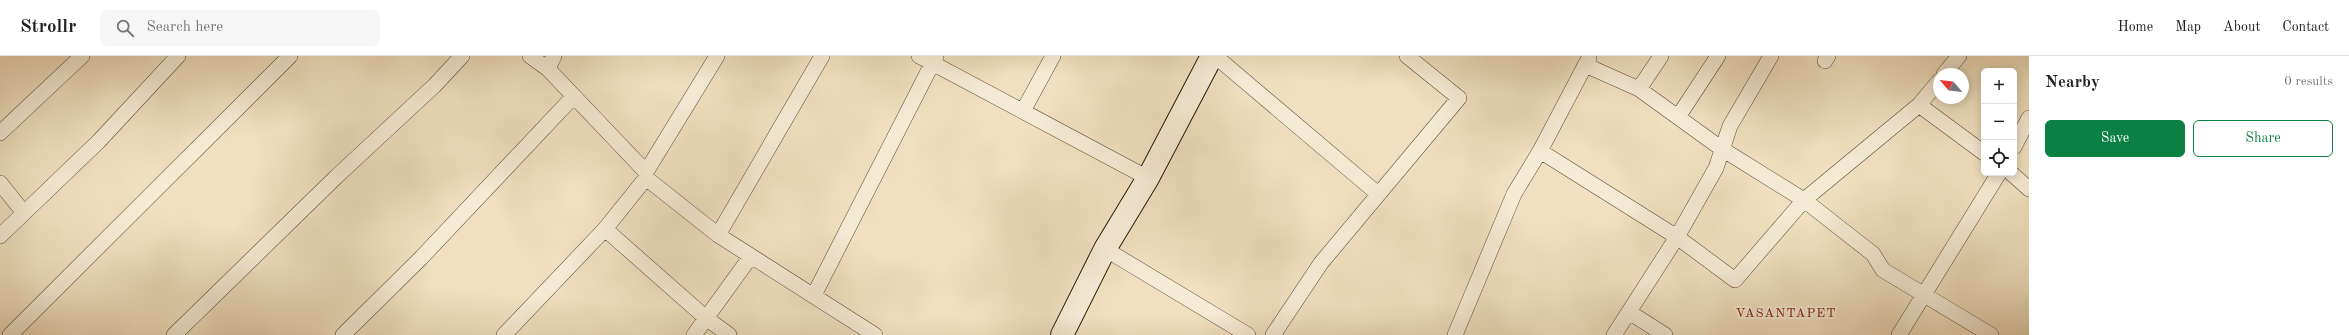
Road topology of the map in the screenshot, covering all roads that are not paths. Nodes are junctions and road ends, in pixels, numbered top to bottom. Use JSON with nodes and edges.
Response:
{"nodes":[{"id":1,"x":82,"y":56,"type":"edge"},
{"id":2,"x":178,"y":56,"type":"edge"},
{"id":3,"x":290,"y":56,"type":"edge"},
{"id":4,"x":462,"y":56,"type":"edge"},
{"id":5,"x":530,"y":56,"type":"edge"},
{"id":6,"x":716,"y":56,"type":"edge"},
{"id":7,"x":822,"y":56,"type":"edge"},
{"id":8,"x":919,"y":56,"type":"edge"},
{"id":9,"x":1053,"y":56,"type":"edge"},
{"id":10,"x":1213,"y":56,"type":"edge"},
{"id":11,"x":1407,"y":56,"type":"edge"},
{"id":12,"x":1661,"y":56,"type":"edge"},
{"id":13,"x":1718,"y":56,"type":"edge"},
{"id":14,"x":1771,"y":56,"type":"edge"},
{"id":15,"x":1959,"y":56,"type":"edge"},
{"id":16,"x":934,"y":60,"type":"edge"},
{"id":17,"x":1588,"y":60,"type":"edge"},
{"id":18,"x":551,"y":62,"type":"edge"},
{"id":19,"x":1949,"y":68,"type":"edge"},
{"id":20,"x":1933,"y":88,"type":"edge"},
{"id":21,"x":1639,"y":89,"type":"junction"},
{"id":22,"x":574,"y":96,"type":"junction"},
{"id":23,"x":1919,"y":105,"type":"junction"},
{"id":24,"x":1023,"y":111,"type":"junction"},
{"id":25,"x":1678,"y":117,"type":"junction"},
{"id":26,"x":2029,"y":118,"type":"edge"},
{"id":27,"x":0,"y":133,"type":"edge"},
{"id":28,"x":2017,"y":141,"type":"edge"},
{"id":29,"x":1722,"y":149,"type":"junction"},
{"id":30,"x":1540,"y":151,"type":"junction"},
{"id":31,"x":1981,"y":151,"type":"edge"},
{"id":32,"x":646,"y":175,"type":"junction"},
{"id":33,"x":1998,"y":176,"type":"edge"},
{"id":34,"x":2014,"y":176,"type":"edge"},
{"id":35,"x":1148,"y":178,"type":"junction"},
{"id":36,"x":0,"y":183,"type":"edge"},
{"id":37,"x":2029,"y":189,"type":"edge"},
{"id":38,"x":1378,"y":194,"type":"junction"},
{"id":39,"x":1804,"y":200,"type":"junction"},
{"id":40,"x":24,"y":213,"type":"junction"},
{"id":41,"x":605,"y":229,"type":"junction"},
{"id":42,"x":718,"y":235,"type":"junction"},
{"id":43,"x":0,"y":236,"type":"edge"},
{"id":44,"x":1677,"y":237,"type":"junction"},
{"id":45,"x":1105,"y":249,"type":"junction"},
{"id":46,"x":751,"y":256,"type":"junction"},
{"id":47,"x":814,"y":295,"type":"junction"},
{"id":48,"x":1925,"y":296,"type":"junction"},
{"id":49,"x":1629,"y":312,"type":"junction"},
{"id":50,"x":706,"y":318,"type":"junction"},
{"id":51,"x":10,"y":335,"type":"edge"},
{"id":52,"x":174,"y":335,"type":"edge"},
{"id":53,"x":343,"y":335,"type":"edge"},
{"id":54,"x":504,"y":335,"type":"edge"},
{"id":55,"x":694,"y":335,"type":"edge"},
{"id":56,"x":729,"y":335,"type":"edge"},
{"id":57,"x":875,"y":335,"type":"edge"},
{"id":58,"x":1062,"y":335,"type":"edge"},
{"id":59,"x":1248,"y":335,"type":"edge"},
{"id":60,"x":1273,"y":335,"type":"edge"},
{"id":61,"x":1455,"y":335,"type":"edge"},
{"id":62,"x":1614,"y":335,"type":"edge"},
{"id":63,"x":1665,"y":335,"type":"edge"},
{"id":64,"x":1899,"y":335,"type":"edge"},
{"id":65,"x":1991,"y":335,"type":"edge"}],
"edges":[{"from":1,"to":27,"type":"street"},
{"from":2,"to":40,"type":"street"},
{"from":3,"to":51,"type":"street"},
{"from":4,"to":52,"type":"street"},
{"from":5,"to":18,"type":"street"},
{"from":6,"to":32,"type":"street"},
{"from":7,"to":42,"type":"street"},
{"from":8,"to":16,"type":"street"},
{"from":9,"to":24,"type":"street"},
{"from":10,"to":35,"type":"street"},
{"from":10,"to":38,"type":"street"},
{"from":11,"to":38,"type":"street"},
{"from":12,"to":21,"type":"street"},
{"from":13,"to":25,"type":"street"},
{"from":14,"to":29,"type":"street"},
{"from":15,"to":19,"type":"street"},
{"from":16,"to":24,"type":"street"},
{"from":16,"to":47,"type":"street"},
{"from":17,"to":21,"type":"street"},
{"from":17,"to":30,"type":"street"},
{"from":18,"to":22,"type":"street"},
{"from":20,"to":23,"type":"street"},
{"from":21,"to":25,"type":"street"},
{"from":22,"to":32,"type":"street"},
{"from":22,"to":53,"type":"street"},
{"from":23,"to":31,"type":"street"},
{"from":23,"to":39,"type":"street"},
{"from":24,"to":35,"type":"street"},
{"from":25,"to":29,"type":"street"},
{"from":26,"to":28,"type":"street"},
{"from":29,"to":39,"type":"street"},
{"from":29,"to":44,"type":"street"},
{"from":30,"to":44,"type":"street"},
{"from":30,"to":61,"type":"street"},
{"from":32,"to":41,"type":"street"},
{"from":32,"to":42,"type":"street"},
{"from":33,"to":48,"type":"street"},
{"from":34,"to":37,"type":"street"},
{"from":35,"to":45,"type":"street"},
{"from":36,"to":40,"type":"street"},
{"from":38,"to":60,"type":"street"},
{"from":39,"to":44,"type":"street"},
{"from":39,"to":48,"type":"street"},
{"from":40,"to":43,"type":"street"},
{"from":41,"to":50,"type":"street"},
{"from":41,"to":54,"type":"street"},
{"from":42,"to":46,"type":"street"},
{"from":44,"to":49,"type":"street"},
{"from":45,"to":58,"type":"street"},
{"from":45,"to":59,"type":"street"},
{"from":46,"to":47,"type":"street"},
{"from":46,"to":50,"type":"street"},
{"from":47,"to":57,"type":"street"},
{"from":48,"to":64,"type":"street"},
{"from":48,"to":65,"type":"street"},
{"from":49,"to":62,"type":"street"},
{"from":49,"to":63,"type":"street"},
{"from":50,"to":55,"type":"street"},
{"from":50,"to":56,"type":"street"}]}
